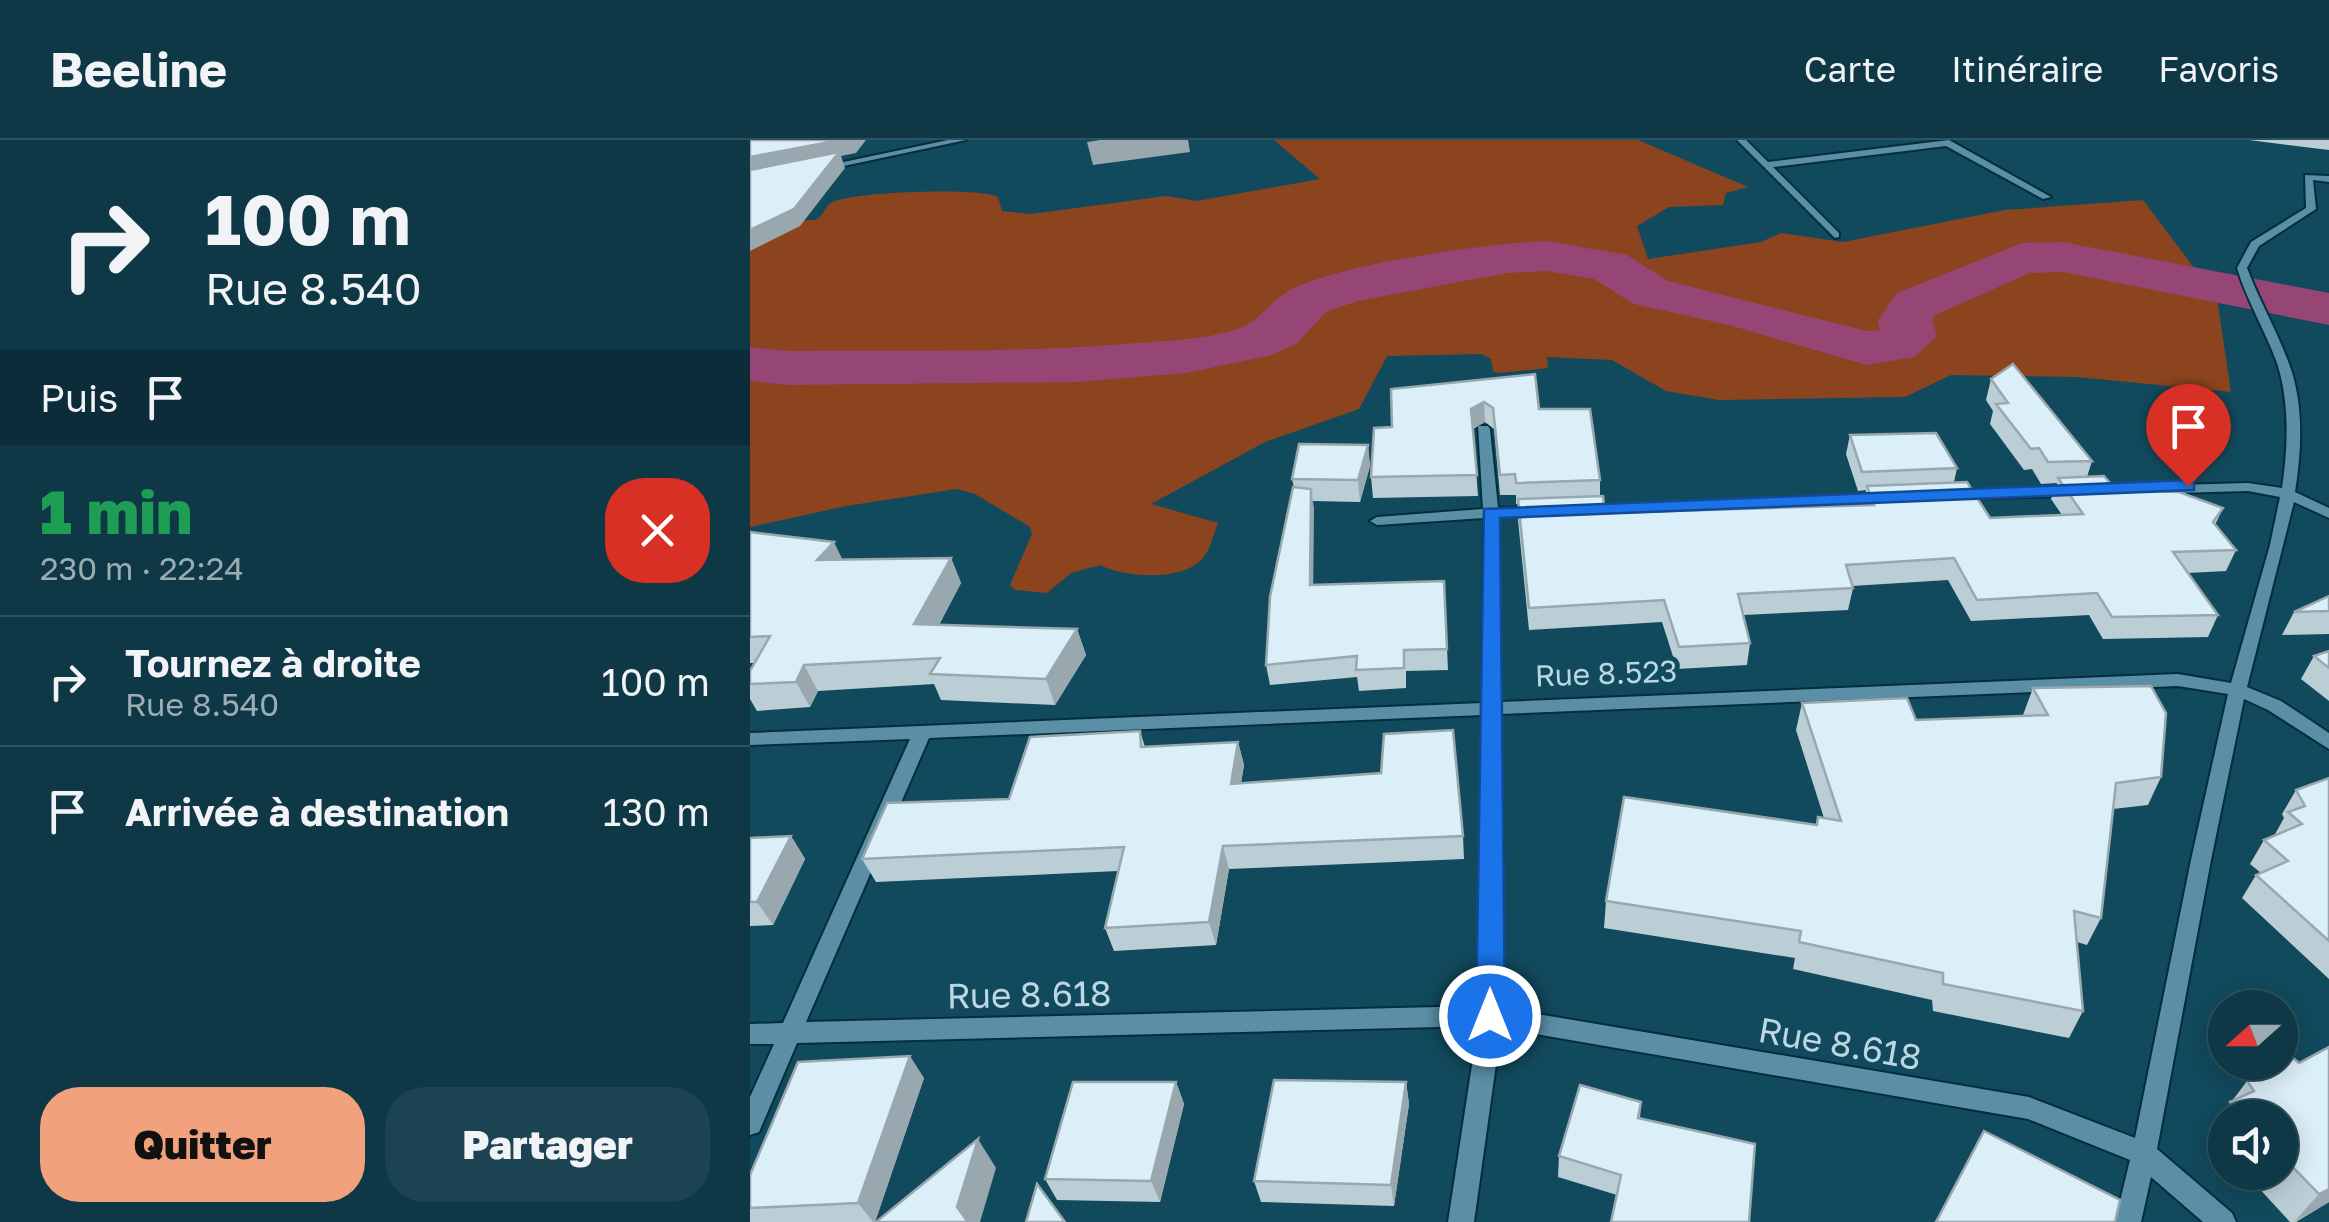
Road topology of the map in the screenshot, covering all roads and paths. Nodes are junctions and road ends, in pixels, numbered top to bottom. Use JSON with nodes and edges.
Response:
{"nodes":[{"id":1,"x":962,"y":140,"type":"edge"},
{"id":2,"x":1741,"y":140,"type":"edge"},
{"id":3,"x":1945,"y":142,"type":"edge"},
{"id":4,"x":1766,"y":165,"type":"junction"},
{"id":5,"x":801,"y":172,"type":"edge"},
{"id":6,"x":2329,"y":179,"type":"edge"},
{"id":7,"x":2046,"y":198,"type":"dead end"},
{"id":8,"x":1835,"y":235,"type":"dead end"},
{"id":9,"x":1482,"y":428,"type":"edge"},
{"id":10,"x":2289,"y":494,"type":"junction"},
{"id":11,"x":1929,"y":496,"type":"edge"},
{"id":12,"x":1909,"y":497,"type":"edge"},
{"id":13,"x":1490,"y":513,"type":"junction"},
{"id":14,"x":2329,"y":514,"type":"edge"},
{"id":15,"x":1377,"y":521,"type":"dead end"},
{"id":16,"x":2238,"y":687,"type":"junction"},
{"id":17,"x":1493,"y":705,"type":"junction"},
{"id":18,"x":922,"y":732,"type":"junction"},
{"id":19,"x":750,"y":739,"type":"edge"},
{"id":20,"x":2329,"y":742,"type":"edge"},
{"id":21,"x":1490,"y":1016,"type":"junction"},
{"id":22,"x":788,"y":1032,"type":"junction"},
{"id":23,"x":750,"y":1034,"type":"edge"},
{"id":24,"x":750,"y":1124,"type":"edge"},
{"id":25,"x":2144,"y":1154,"type":"junction"},
{"id":26,"x":1461,"y":1222,"type":"edge"},
{"id":27,"x":2128,"y":1222,"type":"edge"},
{"id":28,"x":2223,"y":1222,"type":"edge"}],
"edges":[{"from":1,"to":5,"type":"street"},
{"from":2,"to":4,"type":"street"},
{"from":3,"to":4,"type":"street"},
{"from":3,"to":7,"type":"street"},
{"from":4,"to":8,"type":"street"},
{"from":6,"to":10,"type":"street"},
{"from":9,"to":13,"type":"street"},
{"from":10,"to":11,"type":"street"},
{"from":10,"to":14,"type":"street"},
{"from":10,"to":16,"type":"street"},
{"from":12,"to":13,"type":"street"},
{"from":13,"to":15,"type":"street"},
{"from":13,"to":17,"type":"street"},
{"from":16,"to":17,"type":"street","name":"Rue 8.523"},
{"from":16,"to":20,"type":"street","name":"Rue 8.523"},
{"from":16,"to":25,"type":"street"},
{"from":17,"to":18,"type":"street","name":"Rue 8.523"},
{"from":17,"to":21,"type":"street"},
{"from":18,"to":19,"type":"street","name":"Rue 8.523"},
{"from":18,"to":22,"type":"street"},
{"from":21,"to":22,"type":"street","name":"Rue 8.618"},
{"from":21,"to":25,"type":"street","name":"Rue 8.618"},
{"from":21,"to":26,"type":"street"},
{"from":22,"to":23,"type":"street","name":"Rue 8.618"},
{"from":22,"to":24,"type":"street"},
{"from":25,"to":27,"type":"street"},
{"from":25,"to":28,"type":"street","name":"Rue 8.618"}]}
